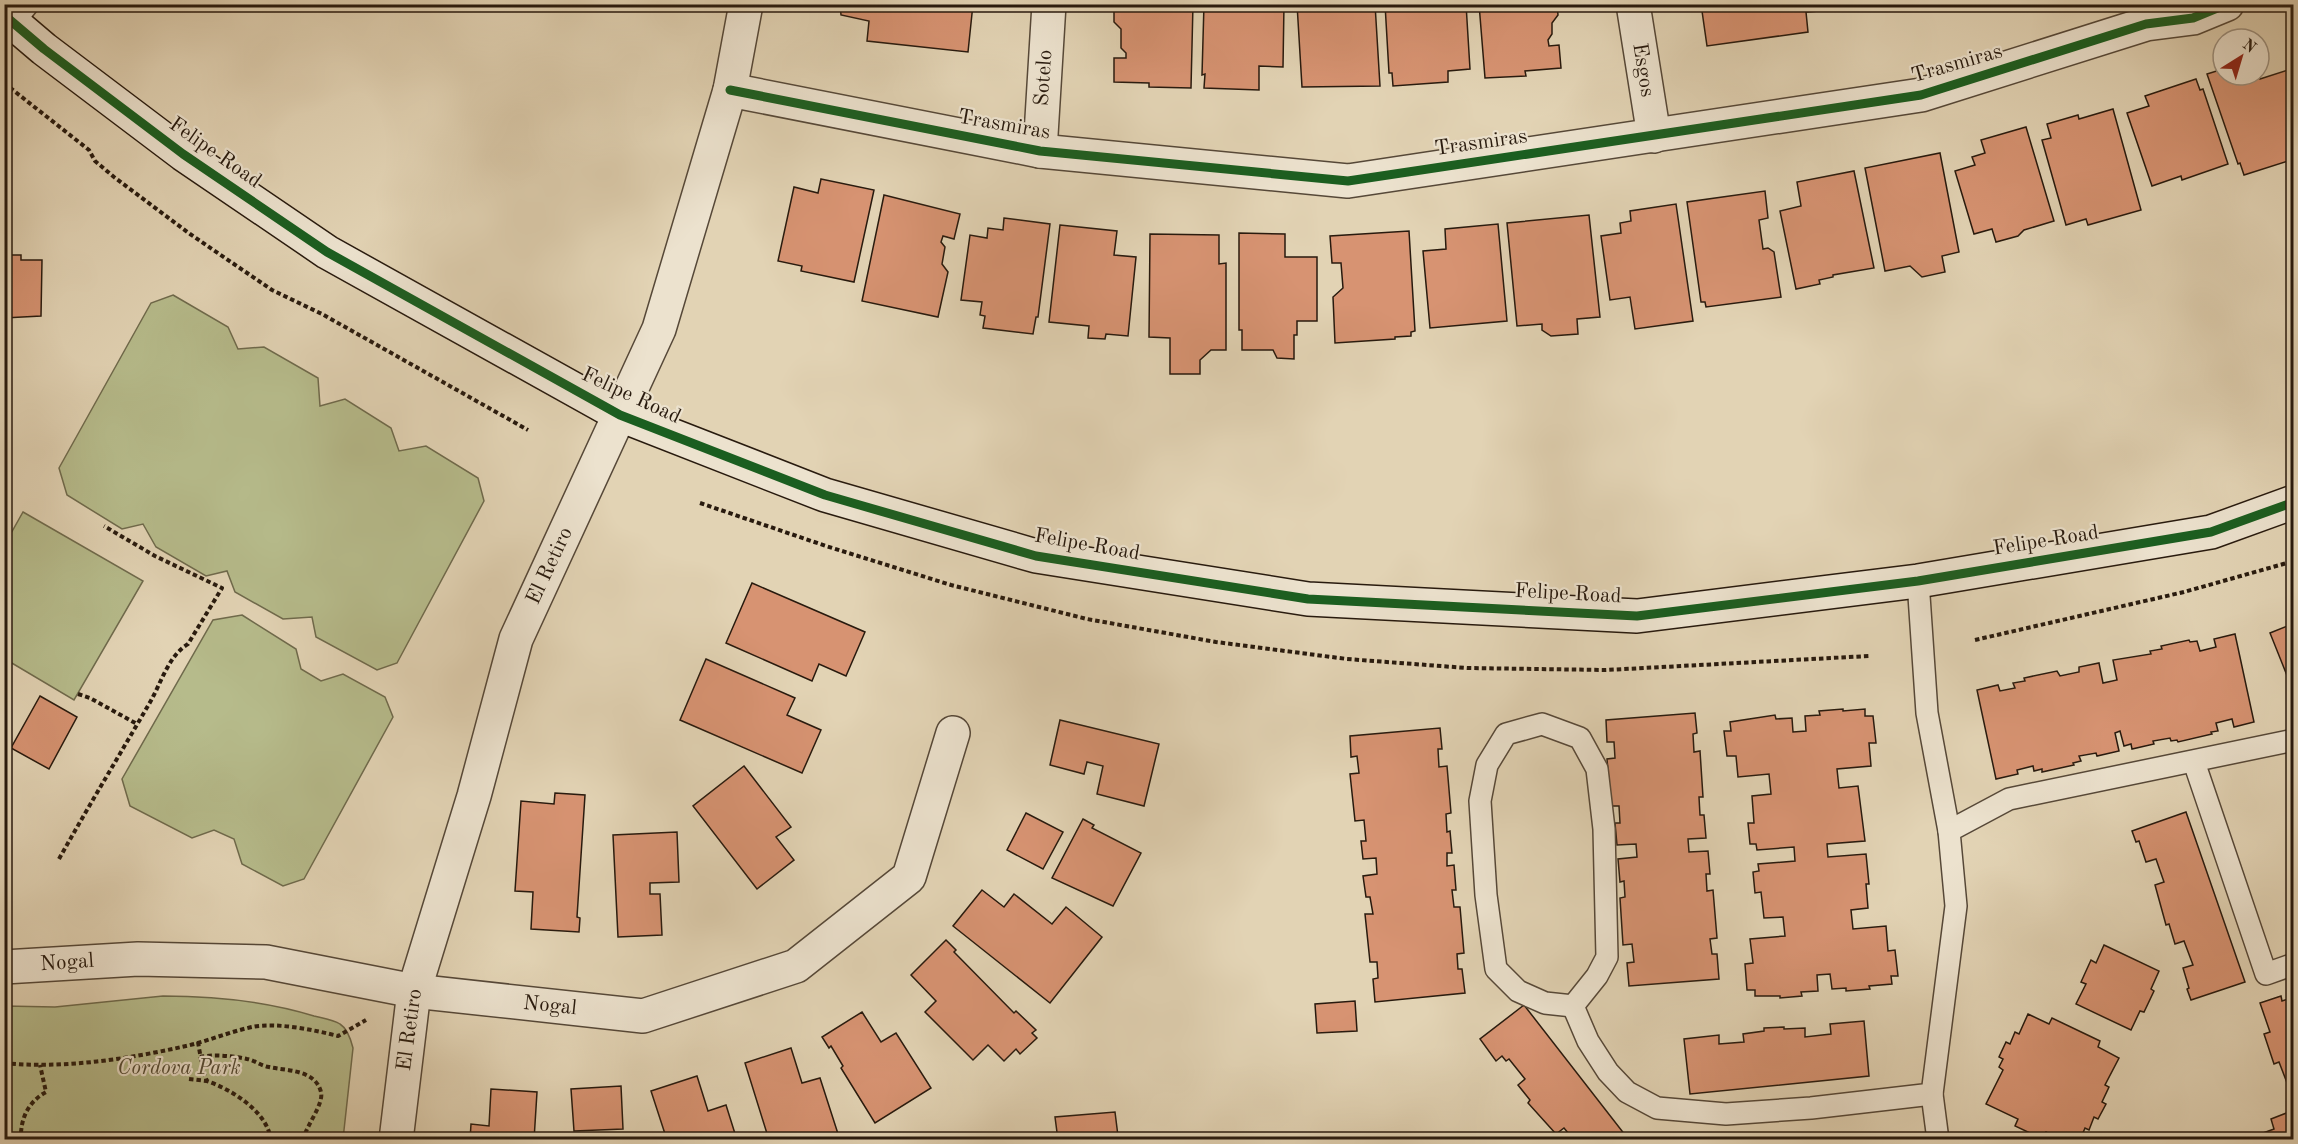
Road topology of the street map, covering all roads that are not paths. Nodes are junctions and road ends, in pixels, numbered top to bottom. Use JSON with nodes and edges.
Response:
{"nodes":[{"id":1,"x":746,"y":4,"type":"edge"},
{"id":2,"x":1049,"y":4,"type":"edge"},
{"id":3,"x":1633,"y":4,"type":"edge"},
{"id":4,"x":2227,"y":4,"type":"edge"},
{"id":5,"x":15,"y":14,"type":"edge"},
{"id":6,"x":2143,"y":14,"type":"edge"},
{"id":7,"x":730,"y":90,"type":"junction"},
{"id":8,"x":1654,"y":136,"type":"junction"},
{"id":9,"x":1040,"y":151,"type":"junction"},
{"id":10,"x":620,"y":415,"type":"junction"},
{"id":11,"x":2294,"y":502,"type":"edge"},
{"id":12,"x":1918,"y":580,"type":"junction"},
{"id":13,"x":952,"y":733,"type":"dead end"},
{"id":14,"x":2294,"y":740,"type":"edge"},
{"id":15,"x":2194,"y":762,"type":"junction"},
{"id":16,"x":1949,"y":831,"type":"junction"},
{"id":17,"x":2294,"y":964,"type":"edge"},
{"id":18,"x":4,"y":967,"type":"edge"},
{"id":19,"x":414,"y":991,"type":"junction"},
{"id":20,"x":1573,"y":1006,"type":"junction"},
{"id":21,"x":1932,"y":1094,"type":"junction"},
{"id":22,"x":396,"y":1140,"type":"edge"},
{"id":23,"x":1938,"y":1140,"type":"edge"}],
"edges":[{"from":1,"to":7,"type":"street","name":"El Retiro"},
{"from":2,"to":9,"type":"street","name":"Sotelo"},
{"from":3,"to":8,"type":"street","name":"Esgos"},
{"from":4,"to":6,"type":"street","name":"Trasmiras"},
{"from":5,"to":10,"type":"street","name":"Felipe Road"},
{"from":6,"to":8,"type":"street","name":"Trasmiras"},
{"from":7,"to":9,"type":"street","name":"Trasmiras"},
{"from":7,"to":10,"type":"street","name":"El Retiro"},
{"from":8,"to":9,"type":"street","name":"Trasmiras"},
{"from":10,"to":12,"type":"street","name":"Felipe Road"},
{"from":10,"to":19,"type":"street","name":"El Retiro"},
{"from":11,"to":12,"type":"street","name":"Felipe Road"},
{"from":12,"to":16,"type":"lane"},
{"from":13,"to":19,"type":"street","name":"Nogal"},
{"from":14,"to":15,"type":"lane"},
{"from":15,"to":16,"type":"lane"},
{"from":15,"to":17,"type":"lane"},
{"from":16,"to":21,"type":"lane"},
{"from":18,"to":19,"type":"street","name":"Nogal"},
{"from":19,"to":22,"type":"street","name":"El Retiro"},
{"from":20,"to":20,"type":"lane"},
{"from":20,"to":21,"type":"lane"},
{"from":21,"to":23,"type":"lane"}]}
